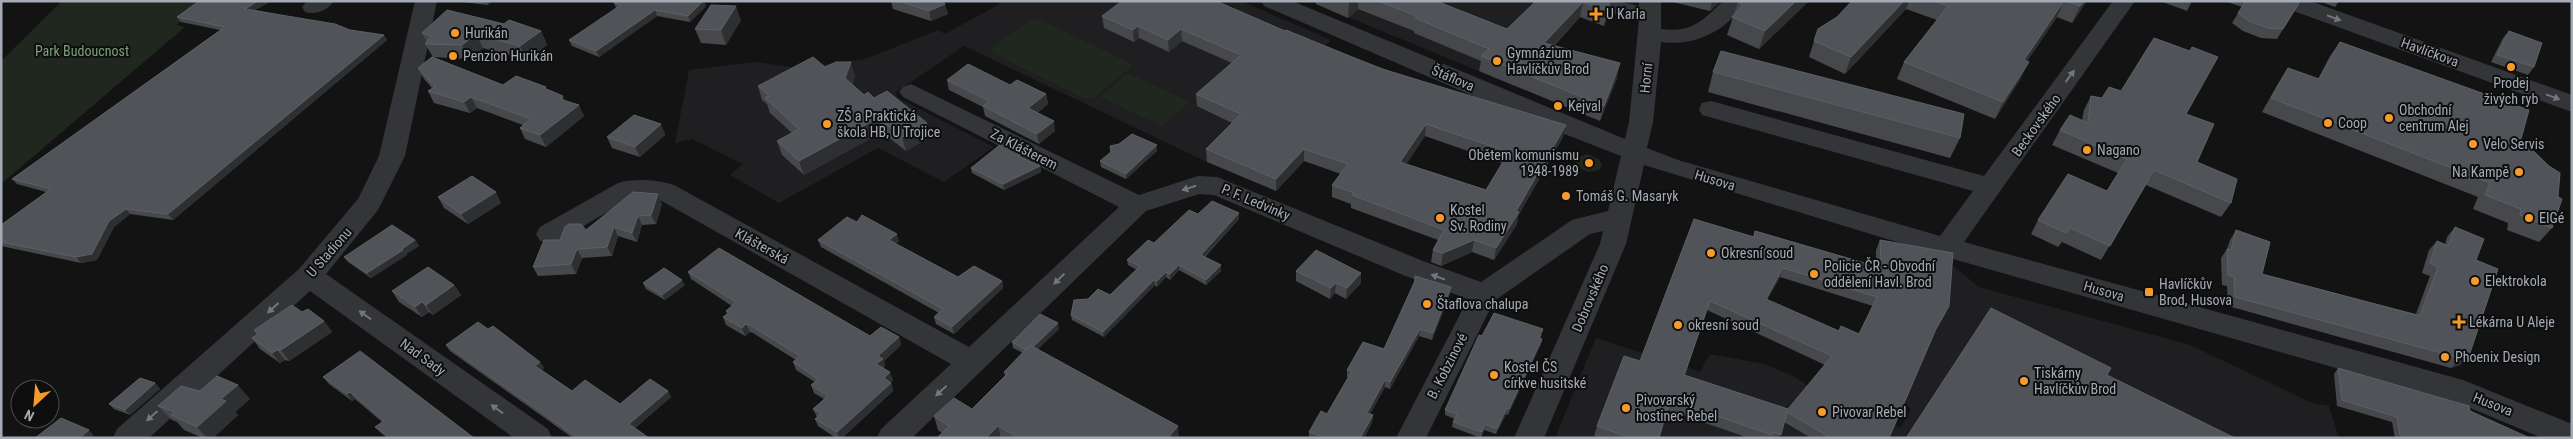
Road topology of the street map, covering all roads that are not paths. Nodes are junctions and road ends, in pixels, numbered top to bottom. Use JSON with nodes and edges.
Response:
{"nodes":[{"id":1,"x":426,"y":1,"type":"edge"},
{"id":2,"x":1272,"y":1,"type":"edge"},
{"id":3,"x":1590,"y":1,"type":"edge"},
{"id":4,"x":1736,"y":1,"type":"edge"},
{"id":5,"x":2124,"y":1,"type":"edge"},
{"id":6,"x":2288,"y":1,"type":"edge"},
{"id":7,"x":1650,"y":17,"type":"edge"},
{"id":8,"x":911,"y":92,"type":"dead end"},
{"id":9,"x":2572,"y":104,"type":"edge"},
{"id":10,"x":1711,"y":109,"type":"dead end"},
{"id":11,"x":1634,"y":153,"type":"junction"},
{"id":12,"x":1991,"y":187,"type":"junction"},
{"id":13,"x":1136,"y":205,"type":"junction"},
{"id":14,"x":1620,"y":217,"type":"junction"},
{"id":15,"x":549,"y":234,"type":"dead end"},
{"id":16,"x":1946,"y":248,"type":"junction"},
{"id":17,"x":309,"y":276,"type":"junction"},
{"id":18,"x":1484,"y":294,"type":"junction"},
{"id":19,"x":972,"y":362,"type":"junction"},
{"id":20,"x":2572,"y":437,"type":"edge"},
{"id":21,"x":128,"y":438,"type":"edge"},
{"id":22,"x":536,"y":438,"type":"edge"},
{"id":23,"x":892,"y":438,"type":"edge"},
{"id":24,"x":1411,"y":438,"type":"edge"},
{"id":25,"x":1529,"y":438,"type":"edge"}],
"edges":[{"from":1,"to":17,"type":"street","name":"U Stadionu"},
{"from":2,"to":11,"type":"street","name":"Štáflova"},
{"from":3,"to":7,"type":"street"},
{"from":4,"to":7,"type":"street"},
{"from":12,"to":5,"type":"street","name":"Beckovského","one_way":true},
{"from":6,"to":9,"type":"street","name":"Havlíčkova","one_way":true},
{"from":7,"to":11,"type":"street","name":"Horní"},
{"from":8,"to":13,"type":"street","name":"Za Klášterem"},
{"from":10,"to":12,"type":"street"},
{"from":11,"to":14,"type":"street","name":"Dobrovského"},
{"from":11,"to":16,"type":"street","name":"Husova"},
{"from":12,"to":16,"type":"street","name":"Beckovského"},
{"from":18,"to":13,"type":"street","name":"P. F. Ledvinky","one_way":true},
{"from":13,"to":19,"type":"street","name":"P. F. Ledvinky","one_way":true},
{"from":14,"to":18,"type":"street"},
{"from":14,"to":25,"type":"street","name":"Dobrovského"},
{"from":15,"to":19,"type":"street","name":"Klášterská"},
{"from":16,"to":20,"type":"street","name":"Husova"},
{"from":17,"to":21,"type":"street","name":"U Stadionu","one_way":true},
{"from":22,"to":17,"type":"street","name":"Nad Sady","one_way":true},
{"from":18,"to":24,"type":"street","name":"B. Kobzinové"},
{"from":19,"to":23,"type":"street","name":"P. F. Ledvinky","one_way":true}]}
